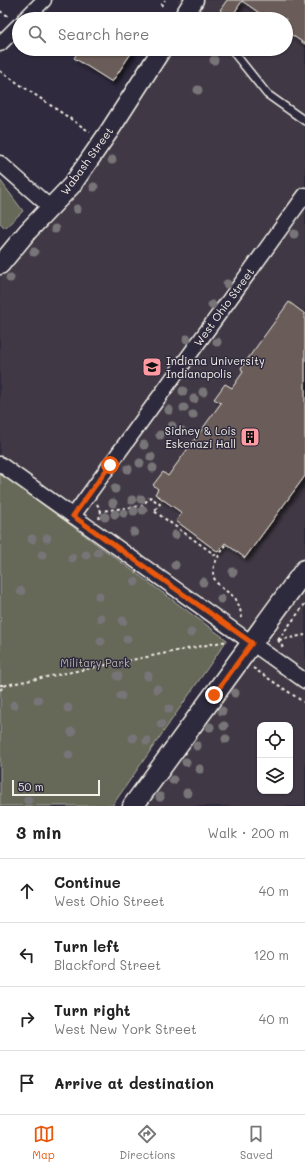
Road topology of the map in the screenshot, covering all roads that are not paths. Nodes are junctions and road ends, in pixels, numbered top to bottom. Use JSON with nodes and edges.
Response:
{"nodes":[{"id":1,"x":44,"y":0,"type":"edge"},
{"id":2,"x":194,"y":0,"type":"edge"},
{"id":3,"x":32,"y":12,"type":"edge"},
{"id":4,"x":186,"y":12,"type":"edge"},
{"id":5,"x":12,"y":32,"type":"edge"},
{"id":6,"x":0,"y":44,"type":"edge"},
{"id":7,"x":158,"y":56,"type":"edge"},
{"id":8,"x":237,"y":56,"type":"edge"},
{"id":9,"x":305,"y":121,"type":"edge"},
{"id":10,"x":0,"y":163,"type":"edge"},
{"id":11,"x":305,"y":195,"type":"edge"},
{"id":12,"x":51,"y":208,"type":"junction"},
{"id":13,"x":0,"y":265,"type":"edge"},
{"id":14,"x":0,"y":464,"type":"edge"},
{"id":15,"x":73,"y":516,"type":"junction"},
{"id":16,"x":305,"y":570,"type":"edge"},
{"id":17,"x":252,"y":643,"type":"junction"},
{"id":18,"x":305,"y":681,"type":"edge"},
{"id":19,"x":133,"y":806,"type":"edge"}],
"edges":[{"from":1,"to":3,"type":"street"},
{"from":2,"to":4,"type":"street"},
{"from":5,"to":6,"type":"street"},
{"from":7,"to":12,"type":"street","name":"Wabash Street"},
{"from":8,"to":9,"type":"lane"},
{"from":10,"to":12,"type":"street"},
{"from":11,"to":15,"type":"street","name":"West Ohio Street"},
{"from":12,"to":13,"type":"street","name":"Wabash Street"},
{"from":14,"to":15,"type":"street"},
{"from":15,"to":17,"type":"street"},
{"from":16,"to":17,"type":"main road"},
{"from":17,"to":18,"type":"street"},
{"from":17,"to":19,"type":"main road"}]}
